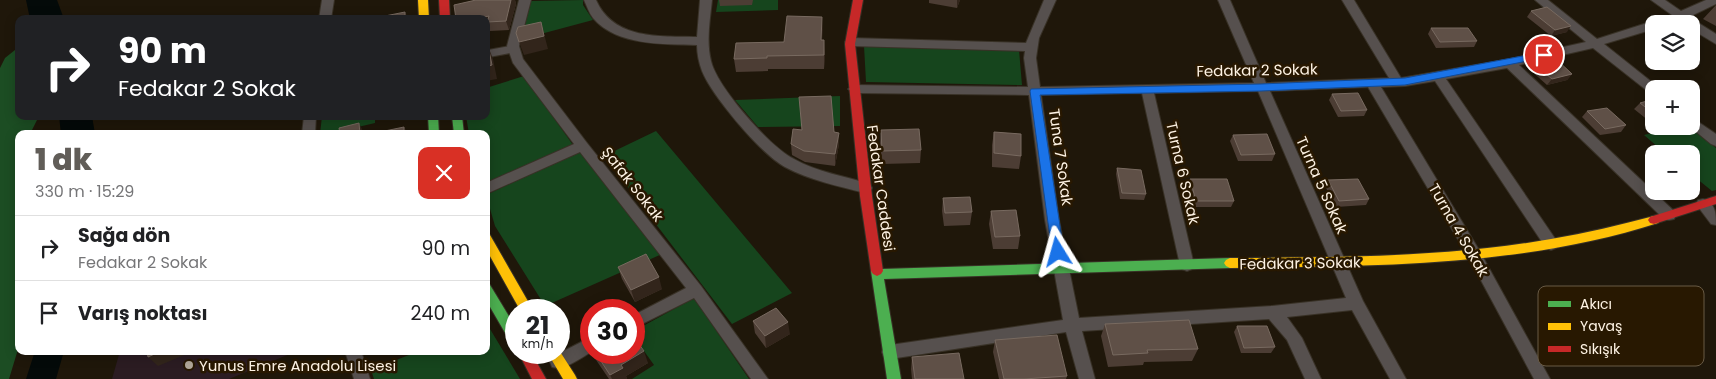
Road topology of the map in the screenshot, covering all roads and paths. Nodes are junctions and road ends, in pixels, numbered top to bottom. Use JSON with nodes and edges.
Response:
{"nodes":[{"id":1,"x":328,"y":0,"type":"edge"},
{"id":2,"x":423,"y":0,"type":"edge"},
{"id":3,"x":444,"y":0,"type":"edge"},
{"id":4,"x":525,"y":0,"type":"edge"},
{"id":5,"x":590,"y":0,"type":"edge"},
{"id":6,"x":706,"y":0,"type":"edge"},
{"id":7,"x":858,"y":0,"type":"edge"},
{"id":8,"x":1224,"y":0,"type":"edge"},
{"id":9,"x":1348,"y":0,"type":"edge"},
{"id":10,"x":1541,"y":0,"type":"edge"},
{"id":11,"x":1657,"y":0,"type":"edge"},
{"id":12,"x":1715,"y":0,"type":"edge"},
{"id":13,"x":1046,"y":1,"type":"edge"},
{"id":14,"x":326,"y":15,"type":"edge"},
{"id":15,"x":424,"y":15,"type":"edge"},
{"id":16,"x":445,"y":15,"type":"edge"},
{"id":17,"x":1680,"y":15,"type":"edge"},
{"id":18,"x":1684,"y":15,"type":"edge"},
{"id":19,"x":1645,"y":28,"type":"edge"},
{"id":20,"x":1700,"y":29,"type":"edge"},
{"id":21,"x":1716,"y":40,"type":"edge"},
{"id":22,"x":703,"y":41,"type":"junction"},
{"id":23,"x":851,"y":42,"type":"junction"},
{"id":24,"x":1596,"y":43,"type":"junction"},
{"id":25,"x":1030,"y":47,"type":"junction"},
{"id":26,"x":513,"y":49,"type":"junction"},
{"id":27,"x":490,"y":53,"type":"edge"},
{"id":28,"x":1510,"y":63,"type":"junction"},
{"id":29,"x":1438,"y":76,"type":"junction"},
{"id":30,"x":1397,"y":82,"type":"junction"},
{"id":31,"x":1372,"y":83,"type":"junction"},
{"id":32,"x":1645,"y":83,"type":"edge"},
{"id":33,"x":1261,"y":87,"type":"junction"},
{"id":34,"x":1146,"y":88,"type":"junction"},
{"id":35,"x":854,"y":89,"type":"junction"},
{"id":36,"x":1035,"y":91,"type":"junction"},
{"id":37,"x":1700,"y":128,"type":"edge"},
{"id":38,"x":1716,"y":141,"type":"edge"},
{"id":39,"x":582,"y":146,"type":"junction"},
{"id":40,"x":490,"y":187,"type":"edge"},
{"id":41,"x":865,"y":188,"type":"junction"},
{"id":42,"x":1710,"y":202,"type":"edge"},
{"id":43,"x":1669,"y":215,"type":"junction"},
{"id":44,"x":1716,"y":220,"type":"edge"},
{"id":45,"x":1552,"y":244,"type":"junction"},
{"id":46,"x":490,"y":245,"type":"edge"},
{"id":47,"x":1474,"y":254,"type":"junction"},
{"id":48,"x":1338,"y":262,"type":"junction"},
{"id":49,"x":1187,"y":264,"type":"junction"},
{"id":50,"x":1061,"y":270,"type":"junction"},
{"id":51,"x":878,"y":274,"type":"junction"},
{"id":52,"x":696,"y":290,"type":"junction"},
{"id":53,"x":490,"y":296,"type":"edge"},
{"id":54,"x":521,"y":299,"type":"edge"},
{"id":55,"x":1356,"y":303,"type":"junction"},
{"id":56,"x":1272,"y":312,"type":"junction"},
{"id":57,"x":645,"y":316,"type":"edge"},
{"id":58,"x":505,"y":321,"type":"edge"},
{"id":59,"x":1071,"y":325,"type":"junction"},
{"id":60,"x":890,"y":352,"type":"junction"},
{"id":61,"x":354,"y":355,"type":"edge"},
{"id":62,"x":531,"y":364,"type":"edge"},
{"id":63,"x":560,"y":364,"type":"edge"},
{"id":64,"x":362,"y":379,"type":"edge"},
{"id":65,"x":539,"y":379,"type":"edge"},
{"id":66,"x":570,"y":379,"type":"edge"},
{"id":67,"x":760,"y":379,"type":"edge"},
{"id":68,"x":894,"y":379,"type":"edge"},
{"id":69,"x":1087,"y":379,"type":"edge"},
{"id":70,"x":1313,"y":379,"type":"edge"},
{"id":71,"x":1398,"y":379,"type":"edge"},
{"id":72,"x":1542,"y":379,"type":"edge"}],
"edges":[{"from":1,"to":14,"type":"street"},
{"from":2,"to":15,"type":"street"},
{"from":3,"to":16,"type":"street"},
{"from":4,"to":26,"type":"street"},
{"from":5,"to":22,"type":"street"},
{"from":6,"to":22,"type":"street"},
{"from":7,"to":23,"type":"street","name":"Fedakar Caddesi"},
{"from":8,"to":33,"type":"street","name":"Turna 5 Sokak"},
{"from":9,"to":30,"type":"street"},
{"from":10,"to":24,"type":"street"},
{"from":11,"to":17,"type":"street"},
{"from":12,"to":18,"type":"street"},
{"from":13,"to":25,"type":"street","name":"Tuna 7 Sokak"},
{"from":19,"to":24,"type":"street","name":"Fedakar 2 Sokak"},
{"from":20,"to":21,"type":"street"},
{"from":22,"to":41,"type":"street"},
{"from":23,"to":25,"type":"street"},
{"from":23,"to":35,"type":"street","name":"Fedakar Caddesi"},
{"from":24,"to":28,"type":"street","name":"Fedakar 2 Sokak"},
{"from":24,"to":32,"type":"street"},
{"from":25,"to":36,"type":"street","name":"Tuna 7 Sokak"},
{"from":26,"to":27,"type":"lane"},
{"from":26,"to":39,"type":"street","name":"Şafak Sokak"},
{"from":28,"to":29,"type":"street","name":"Fedakar 2 Sokak"},
{"from":28,"to":43,"type":"street"},
{"from":29,"to":30,"type":"street","name":"Fedakar 2 Sokak"},
{"from":29,"to":45,"type":"street"},
{"from":30,"to":31,"type":"street","name":"Fedakar 2 Sokak"},
{"from":31,"to":33,"type":"street","name":"Fedakar 2 Sokak"},
{"from":31,"to":47,"type":"street","name":"Turna 4 Sokak"},
{"from":33,"to":34,"type":"street","name":"Fedakar 2 Sokak"},
{"from":33,"to":48,"type":"street","name":"Turna 5 Sokak"},
{"from":34,"to":36,"type":"street","name":"Fedakar 2 Sokak"},
{"from":34,"to":49,"type":"street","name":"Turna 6 Sokak"},
{"from":35,"to":36,"type":"street","name":"Fedakar 2 Sokak"},
{"from":35,"to":41,"type":"street","name":"Fedakar Caddesi"},
{"from":36,"to":50,"type":"street","name":"Tuna 7 Sokak"},
{"from":37,"to":38,"type":"street"},
{"from":39,"to":40,"type":"street"},
{"from":39,"to":52,"type":"street","name":"Şafak Sokak"},
{"from":41,"to":51,"type":"street","name":"Fedakar Caddesi"},
{"from":42,"to":43,"type":"street","name":"Fedakar 3 Sokak"},
{"from":42,"to":44,"type":"street"},
{"from":43,"to":45,"type":"street","name":"Fedakar 3 Sokak"},
{"from":45,"to":47,"type":"street","name":"Fedakar 3 Sokak"},
{"from":46,"to":54,"type":"street"},
{"from":47,"to":48,"type":"street","name":"Fedakar 3 Sokak"},
{"from":47,"to":72,"type":"street","name":"Turna 4 Sokak"},
{"from":48,"to":49,"type":"street","name":"Fedakar 3 Sokak"},
{"from":48,"to":55,"type":"street","name":"Turna 5 Sokak"},
{"from":49,"to":50,"type":"street","name":"Fedakar 3 Sokak"},
{"from":50,"to":51,"type":"street","name":"Fedakar 3 Sokak"},
{"from":50,"to":59,"type":"street","name":"Tuna 7 Sokak"},
{"from":51,"to":60,"type":"street","name":"Fedakar Caddesi"},
{"from":52,"to":57,"type":"street"},
{"from":52,"to":67,"type":"street","name":"Şafak Sokak"},
{"from":53,"to":58,"type":"street"},
{"from":55,"to":56,"type":"street"},
{"from":55,"to":71,"type":"street","name":"Turna 5 Sokak"},
{"from":56,"to":59,"type":"street"},
{"from":56,"to":70,"type":"street"},
{"from":59,"to":60,"type":"street"},
{"from":59,"to":69,"type":"street","name":"Tuna 7 Sokak"},
{"from":60,"to":68,"type":"street","name":"Fedakar Caddesi"},
{"from":61,"to":64,"type":"street"},
{"from":62,"to":65,"type":"street"},
{"from":63,"to":66,"type":"street"}]}
